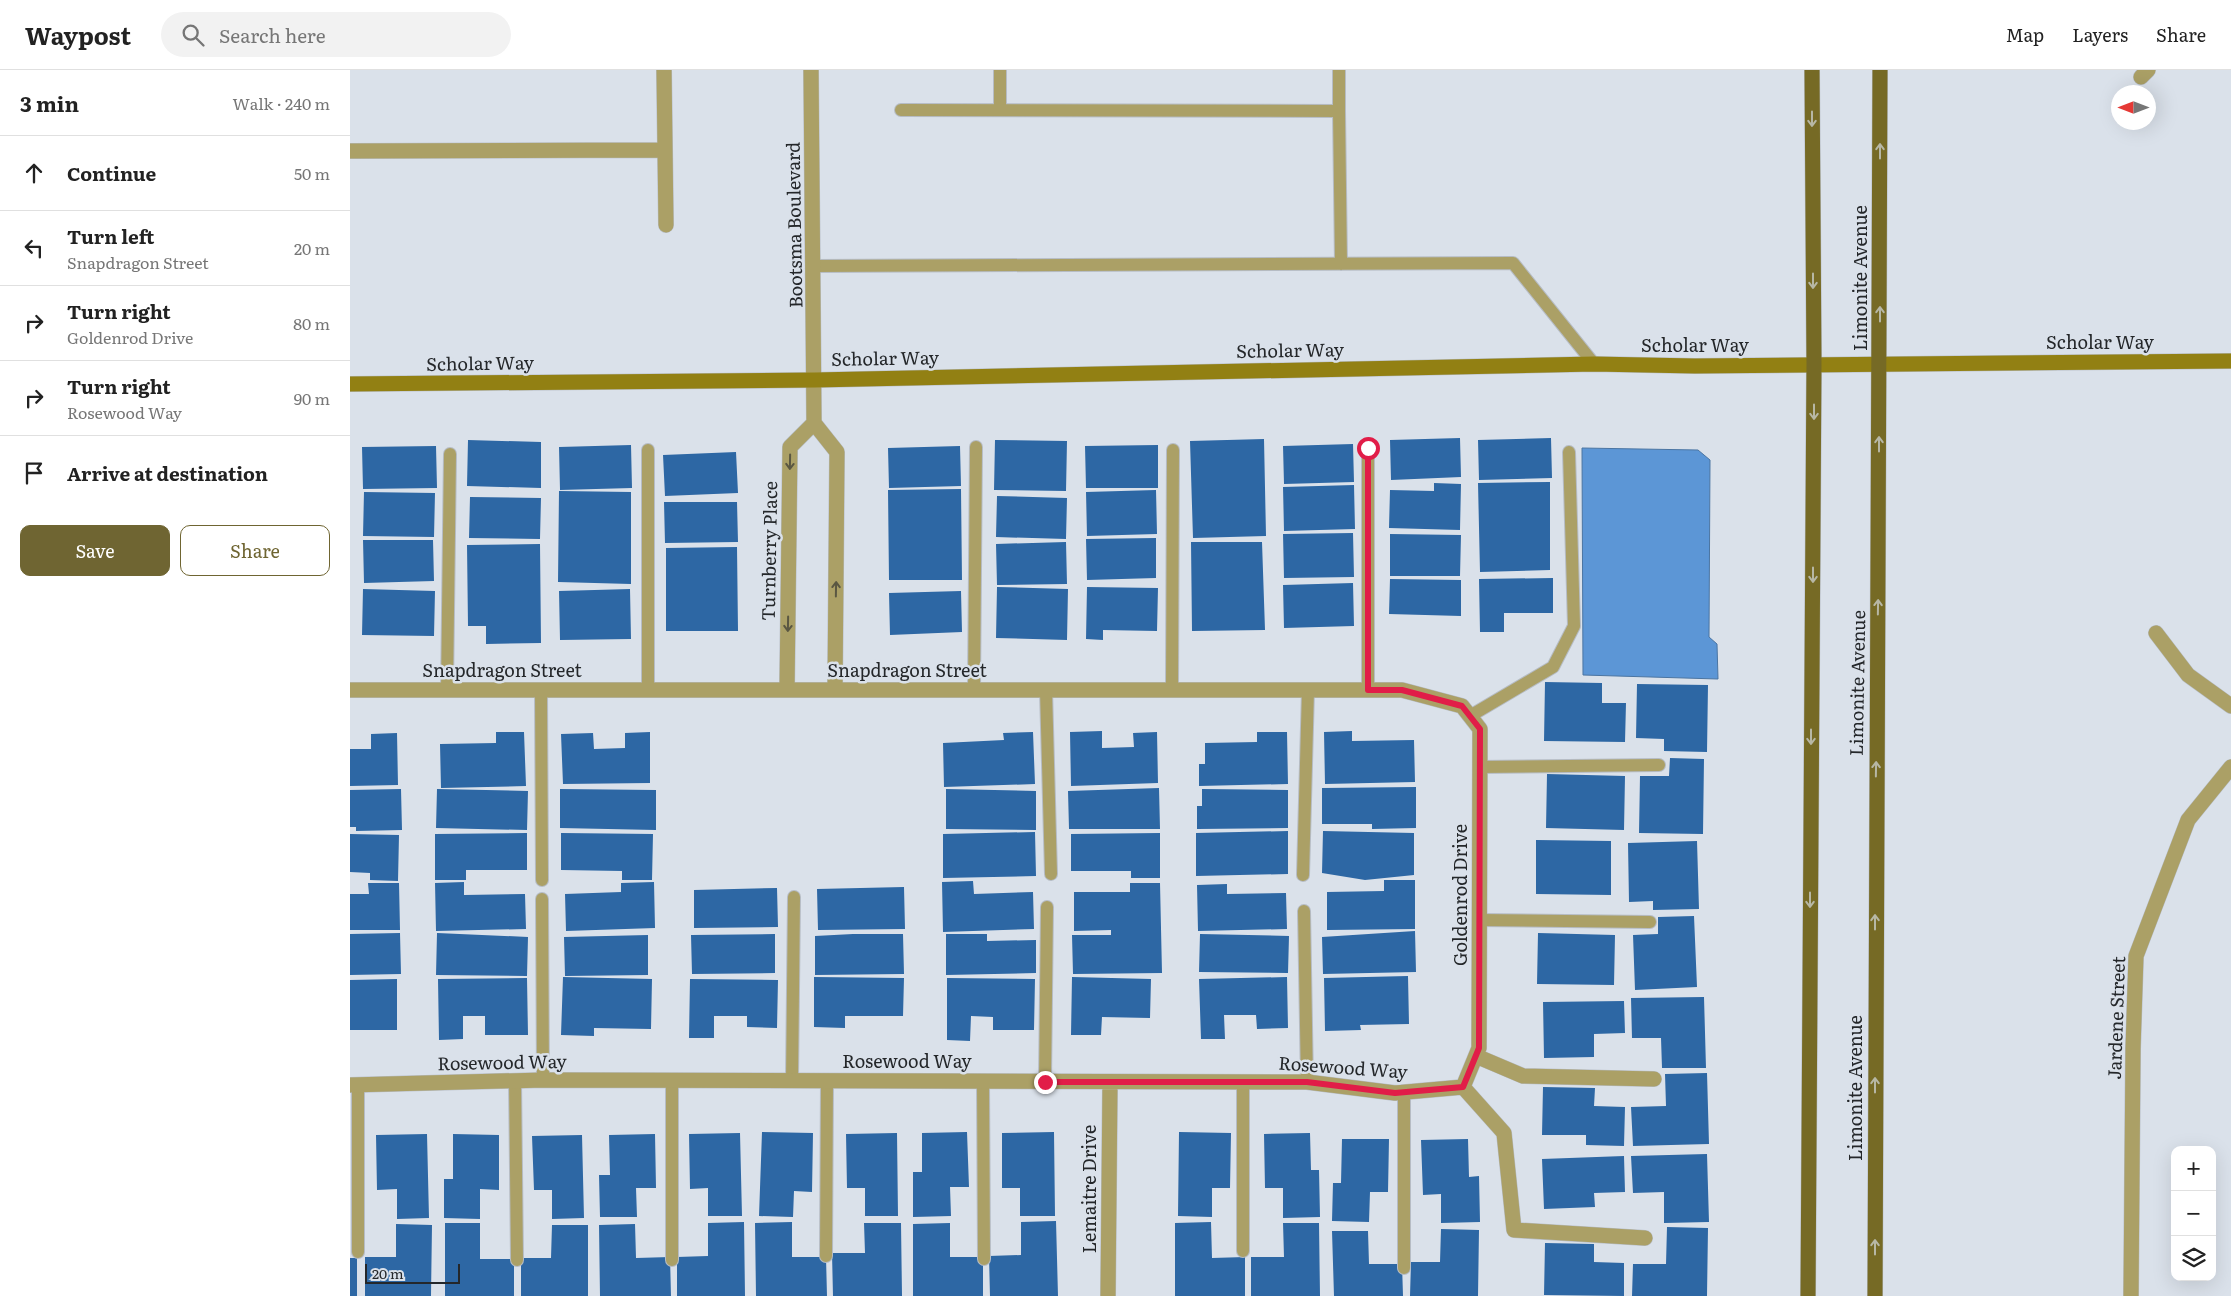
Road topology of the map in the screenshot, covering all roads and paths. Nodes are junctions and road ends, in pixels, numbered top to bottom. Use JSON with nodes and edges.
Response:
{"nodes":[{"id":1,"x":664,"y":70,"type":"edge"},
{"id":2,"x":811,"y":70,"type":"edge"},
{"id":3,"x":1000,"y":70,"type":"edge"},
{"id":4,"x":1339,"y":70,"type":"edge"},
{"id":5,"x":1812,"y":70,"type":"edge"},
{"id":6,"x":1880,"y":70,"type":"edge"},
{"id":7,"x":901,"y":110,"type":"dead end"},
{"id":8,"x":1000,"y":110,"type":"junction"},
{"id":9,"x":1339,"y":111,"type":"junction"},
{"id":10,"x":665,"y":150,"type":"junction"},
{"id":11,"x":350,"y":151,"type":"edge"},
{"id":12,"x":666,"y":226,"type":"dead end"},
{"id":13,"x":1341,"y":264,"type":"junction"},
{"id":14,"x":814,"y":266,"type":"junction"},
{"id":15,"x":2231,"y":361,"type":"edge"},
{"id":16,"x":1880,"y":362,"type":"junction"},
{"id":17,"x":1814,"y":363,"type":"junction"},
{"id":18,"x":1594,"y":364,"type":"junction"},
{"id":19,"x":815,"y":380,"type":"junction"},
{"id":20,"x":350,"y":384,"type":"edge"},
{"id":21,"x":814,"y":423,"type":"junction"},
{"id":22,"x":976,"y":447,"type":"dead end"},
{"id":23,"x":1368,"y":448,"type":"dead end"},
{"id":24,"x":648,"y":450,"type":"dead end"},
{"id":25,"x":1173,"y":450,"type":"dead end"},
{"id":26,"x":1569,"y":452,"type":"dead end"},
{"id":27,"x":450,"y":454,"type":"dead end"},
{"id":28,"x":2156,"y":633,"type":"dead end"},
{"id":29,"x":350,"y":690,"type":"edge"},
{"id":30,"x":447,"y":690,"type":"junction"},
{"id":31,"x":541,"y":690,"type":"junction"},
{"id":32,"x":648,"y":690,"type":"junction"},
{"id":33,"x":787,"y":690,"type":"junction"},
{"id":34,"x":835,"y":690,"type":"junction"},
{"id":35,"x":974,"y":690,"type":"junction"},
{"id":36,"x":1046,"y":690,"type":"junction"},
{"id":37,"x":1172,"y":690,"type":"junction"},
{"id":38,"x":1308,"y":690,"type":"junction"},
{"id":39,"x":1368,"y":690,"type":"junction"},
{"id":40,"x":2231,"y":706,"type":"edge"},
{"id":41,"x":1466,"y":711,"type":"junction"},
{"id":42,"x":1659,"y":764,"type":"dead end"},
{"id":43,"x":1480,"y":767,"type":"junction"},
{"id":44,"x":2231,"y":767,"type":"edge"},
{"id":45,"x":1051,"y":874,"type":"dead end"},
{"id":46,"x":1303,"y":875,"type":"dead end"},
{"id":47,"x":542,"y":880,"type":"dead end"},
{"id":48,"x":794,"y":897,"type":"dead end"},
{"id":49,"x":542,"y":899,"type":"dead end"},
{"id":50,"x":1047,"y":907,"type":"dead end"},
{"id":51,"x":1304,"y":911,"type":"dead end"},
{"id":52,"x":1479,"y":920,"type":"junction"},
{"id":53,"x":1650,"y":922,"type":"dead end"},
{"id":54,"x":1476,"y":1056,"type":"junction"},
{"id":55,"x":1654,"y":1079,"type":"dead end"},
{"id":56,"x":516,"y":1080,"type":"junction"},
{"id":57,"x":544,"y":1080,"type":"junction"},
{"id":58,"x":672,"y":1080,"type":"junction"},
{"id":59,"x":792,"y":1081,"type":"junction"},
{"id":60,"x":827,"y":1081,"type":"junction"},
{"id":61,"x":983,"y":1082,"type":"junction"},
{"id":62,"x":1045,"y":1082,"type":"junction"},
{"id":63,"x":1110,"y":1082,"type":"junction"},
{"id":64,"x":1243,"y":1082,"type":"junction"},
{"id":65,"x":1307,"y":1082,"type":"junction"},
{"id":66,"x":354,"y":1085,"type":"edge"},
{"id":67,"x":1463,"y":1087,"type":"junction"},
{"id":68,"x":1404,"y":1092,"type":"junction"},
{"id":69,"x":1645,"y":1238,"type":"dead end"},
{"id":70,"x":1244,"y":1251,"type":"dead end"},
{"id":71,"x":358,"y":1252,"type":"dead end"},
{"id":72,"x":826,"y":1256,"type":"dead end"},
{"id":73,"x":984,"y":1259,"type":"dead end"},
{"id":74,"x":516,"y":1260,"type":"dead end"},
{"id":75,"x":672,"y":1260,"type":"dead end"},
{"id":76,"x":1404,"y":1268,"type":"dead end"},
{"id":77,"x":1108,"y":1296,"type":"edge"},
{"id":78,"x":1808,"y":1296,"type":"edge"},
{"id":79,"x":1875,"y":1296,"type":"edge"},
{"id":80,"x":2131,"y":1296,"type":"edge"}],
"edges":[{"from":1,"to":10,"type":"street"},
{"from":2,"to":14,"type":"street","name":"Bootsma Boulevard"},
{"from":3,"to":8,"type":"lane"},
{"from":4,"to":9,"type":"lane"},
{"from":5,"to":17,"type":"main road","one_way":true},
{"from":16,"to":6,"type":"main road","name":"Limonite Avenue","one_way":true},
{"from":7,"to":8,"type":"lane"},
{"from":8,"to":9,"type":"lane"},
{"from":9,"to":13,"type":"lane"},
{"from":10,"to":11,"type":"street"},
{"from":10,"to":12,"type":"street"},
{"from":13,"to":14,"type":"lane"},
{"from":13,"to":18,"type":"lane"},
{"from":14,"to":19,"type":"street","name":"Bootsma Boulevard"},
{"from":15,"to":16,"type":"street","name":"Scholar Way"},
{"from":16,"to":17,"type":"street","name":"Scholar Way"},
{"from":79,"to":16,"type":"main road","name":"Limonite Avenue","one_way":true},
{"from":17,"to":18,"type":"street","name":"Scholar Way"},
{"from":17,"to":78,"type":"main road","one_way":true},
{"from":18,"to":19,"type":"street","name":"Scholar Way"},
{"from":19,"to":20,"type":"street","name":"Scholar Way"},
{"from":19,"to":21,"type":"street"},
{"from":21,"to":33,"type":"street","name":"Turnberry Place","one_way":true},
{"from":34,"to":21,"type":"street","one_way":true},
{"from":22,"to":35,"type":"lane"},
{"from":23,"to":39,"type":"lane"},
{"from":24,"to":32,"type":"lane"},
{"from":25,"to":37,"type":"lane"},
{"from":26,"to":41,"type":"lane"},
{"from":27,"to":30,"type":"lane"},
{"from":28,"to":40,"type":"street"},
{"from":29,"to":30,"type":"street","name":"Snapdragon Street"},
{"from":30,"to":31,"type":"street","name":"Snapdragon Street"},
{"from":31,"to":32,"type":"street","name":"Snapdragon Street"},
{"from":31,"to":47,"type":"lane"},
{"from":32,"to":33,"type":"street","name":"Snapdragon Street"},
{"from":33,"to":34,"type":"street","name":"Snapdragon Street"},
{"from":34,"to":35,"type":"street","name":"Snapdragon Street"},
{"from":35,"to":36,"type":"street","name":"Snapdragon Street"},
{"from":36,"to":37,"type":"street","name":"Snapdragon Street"},
{"from":36,"to":45,"type":"lane"},
{"from":37,"to":38,"type":"street","name":"Snapdragon Street"},
{"from":38,"to":39,"type":"street","name":"Snapdragon Street"},
{"from":38,"to":46,"type":"lane"},
{"from":39,"to":41,"type":"street","name":"Snapdragon Street"},
{"from":41,"to":43,"type":"street","name":"Goldenrod Drive"},
{"from":42,"to":43,"type":"lane"},
{"from":43,"to":52,"type":"street","name":"Goldenrod Drive"},
{"from":44,"to":80,"type":"street","name":"Jardene Street"},
{"from":48,"to":59,"type":"lane"},
{"from":49,"to":57,"type":"lane"},
{"from":50,"to":62,"type":"lane"},
{"from":51,"to":65,"type":"lane"},
{"from":52,"to":53,"type":"lane"},
{"from":52,"to":54,"type":"street","name":"Goldenrod Drive"},
{"from":54,"to":55,"type":"street"},
{"from":54,"to":67,"type":"street","name":"Goldenrod Drive"},
{"from":56,"to":57,"type":"street","name":"Rosewood Way"},
{"from":56,"to":66,"type":"street","name":"Rosewood Way"},
{"from":56,"to":74,"type":"lane"},
{"from":57,"to":58,"type":"street","name":"Rosewood Way"},
{"from":58,"to":59,"type":"street","name":"Rosewood Way"},
{"from":58,"to":75,"type":"lane"},
{"from":59,"to":60,"type":"street","name":"Rosewood Way"},
{"from":60,"to":61,"type":"street","name":"Rosewood Way"},
{"from":60,"to":72,"type":"lane"},
{"from":61,"to":62,"type":"street","name":"Rosewood Way"},
{"from":61,"to":73,"type":"lane"},
{"from":62,"to":63,"type":"street","name":"Rosewood Way"},
{"from":63,"to":64,"type":"street","name":"Rosewood Way"},
{"from":63,"to":77,"type":"street","name":"Lemaitre Drive"},
{"from":64,"to":65,"type":"street","name":"Rosewood Way"},
{"from":64,"to":70,"type":"lane"},
{"from":65,"to":68,"type":"street","name":"Rosewood Way"},
{"from":66,"to":71,"type":"lane"},
{"from":67,"to":68,"type":"street","name":"Rosewood Way"},
{"from":67,"to":69,"type":"street"},
{"from":68,"to":76,"type":"lane"}]}
